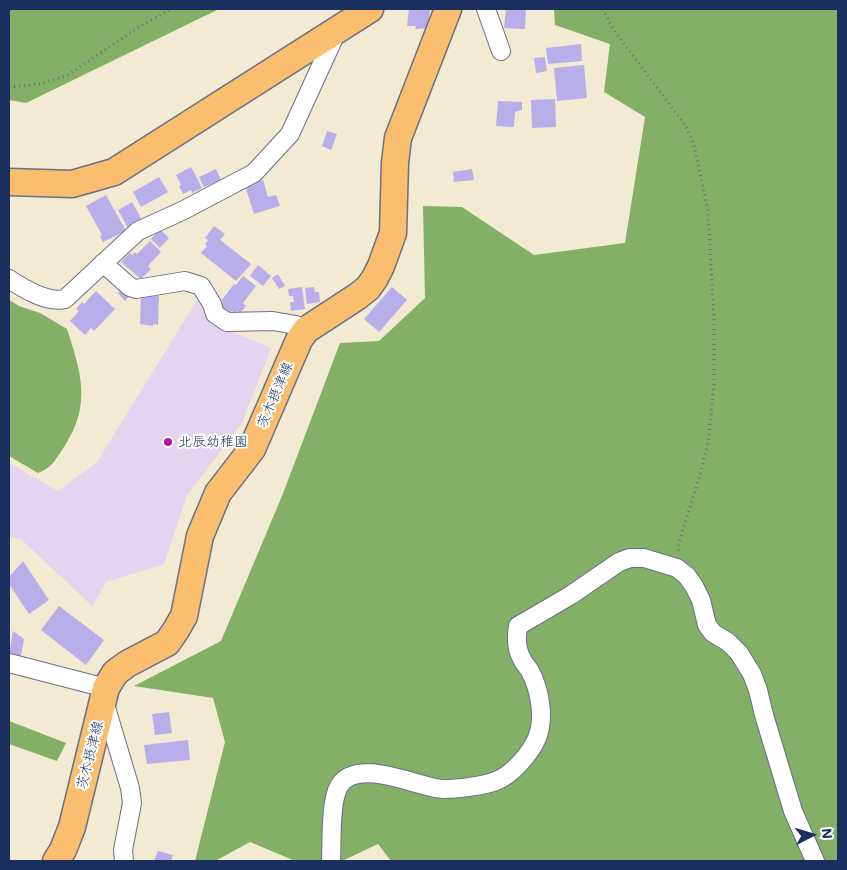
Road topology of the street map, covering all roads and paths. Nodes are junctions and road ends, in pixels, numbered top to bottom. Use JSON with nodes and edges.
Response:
{"nodes":[{"id":1,"x":172,"y":9,"type":"edge"},
{"id":2,"x":370,"y":9,"type":"edge"},
{"id":3,"x":448,"y":9,"type":"edge"},
{"id":4,"x":486,"y":9,"type":"edge"},
{"id":5,"x":604,"y":9,"type":"edge"},
{"id":6,"x":339,"y":28,"type":"junction"},
{"id":7,"x":501,"y":51,"type":"dead end"},
{"id":8,"x":9,"y":87,"type":"edge"},
{"id":9,"x":9,"y":182,"type":"edge"},
{"id":10,"x":103,"y":264,"type":"junction"},
{"id":11,"x":9,"y":279,"type":"edge"},
{"id":12,"x":306,"y":330,"type":"junction"},
{"id":13,"x":677,"y":568,"type":"junction"},
{"id":14,"x":9,"y":663,"type":"edge"},
{"id":15,"x":105,"y":694,"type":"junction"},
{"id":16,"x":56,"y":861,"type":"edge"},
{"id":17,"x":124,"y":861,"type":"edge"},
{"id":18,"x":331,"y":861,"type":"edge"},
{"id":19,"x":815,"y":861,"type":"edge"}],
"edges":[{"from":1,"to":8,"type":"path"},
{"from":2,"to":6,"type":"main road"},
{"from":3,"to":12,"type":"main road","name":"茨木摂津線"},
{"from":4,"to":7,"type":"street"},
{"from":5,"to":13,"type":"path"},
{"from":6,"to":9,"type":"main road"},
{"from":6,"to":10,"type":"street"},
{"from":10,"to":11,"type":"street"},
{"from":10,"to":12,"type":"street"},
{"from":12,"to":15,"type":"main road","name":"茨木摂津線"},
{"from":13,"to":18,"type":"street"},
{"from":13,"to":19,"type":"street"},
{"from":14,"to":15,"type":"street"},
{"from":15,"to":16,"type":"main road","name":"茨木摂津線"},
{"from":15,"to":17,"type":"street"}]}
